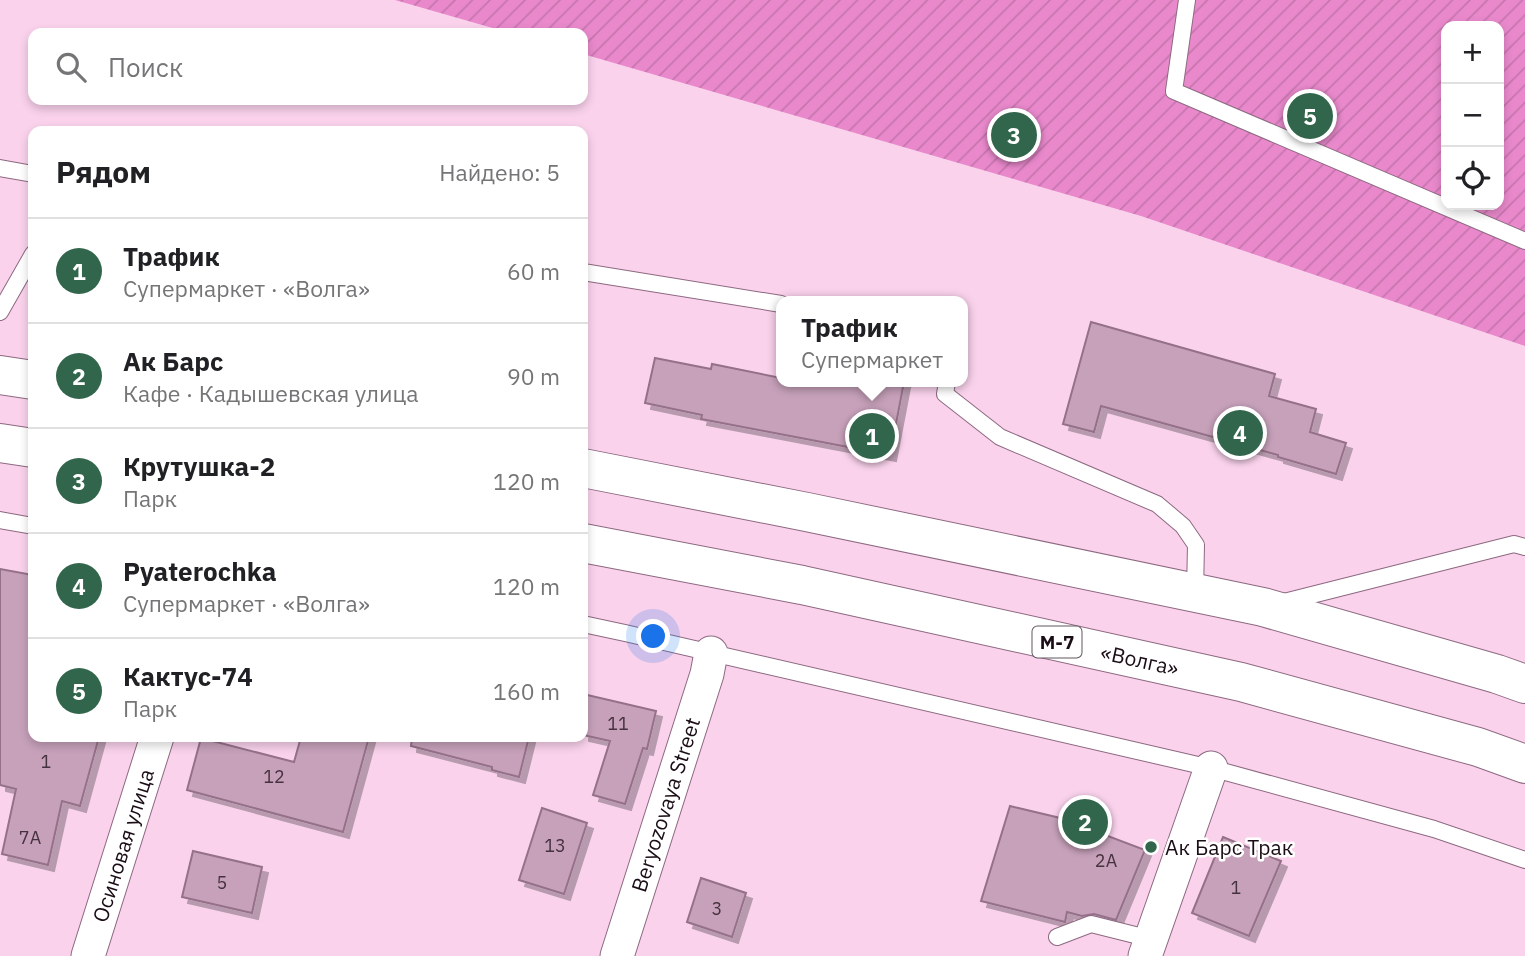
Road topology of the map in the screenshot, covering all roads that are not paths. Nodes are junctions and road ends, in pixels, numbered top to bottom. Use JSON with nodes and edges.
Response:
{"nodes":[{"id":1,"x":1187,"y":0,"type":"edge"},
{"id":2,"x":0,"y":168,"type":"edge"},
{"id":3,"x":28,"y":173,"type":"edge"},
{"id":4,"x":1525,"y":241,"type":"edge"},
{"id":5,"x":28,"y":263,"type":"edge"},
{"id":6,"x":588,"y":273,"type":"edge"},
{"id":7,"x":776,"y":303,"type":"edge"},
{"id":8,"x":0,"y":312,"type":"edge"},
{"id":9,"x":0,"y":374,"type":"edge"},
{"id":10,"x":28,"y":379,"type":"edge"},
{"id":11,"x":946,"y":387,"type":"edge"},
{"id":12,"x":0,"y":443,"type":"edge"},
{"id":13,"x":28,"y":447,"type":"edge"},
{"id":14,"x":588,"y":469,"type":"edge"},
{"id":15,"x":0,"y":520,"type":"edge"},
{"id":16,"x":28,"y":525,"type":"edge"},
{"id":17,"x":588,"y":544,"type":"edge"},
{"id":18,"x":1525,"y":547,"type":"edge"},
{"id":19,"x":1195,"y":592,"type":"junction"},
{"id":20,"x":1263,"y":607,"type":"junction"},
{"id":21,"x":588,"y":625,"type":"edge"},
{"id":22,"x":711,"y":653,"type":"junction"},
{"id":23,"x":1525,"y":684,"type":"edge"},
{"id":24,"x":155,"y":742,"type":"edge"},
{"id":25,"x":1525,"y":764,"type":"edge"},
{"id":26,"x":1211,"y":768,"type":"junction"},
{"id":27,"x":1525,"y":860,"type":"edge"},
{"id":28,"x":1057,"y":937,"type":"dead end"},
{"id":29,"x":1148,"y":947,"type":"edge"},
{"id":30,"x":88,"y":956,"type":"edge"},
{"id":31,"x":617,"y":956,"type":"edge"}],
"edges":[{"from":1,"to":4,"type":"lane"},
{"from":2,"to":3,"type":"lane"},
{"from":5,"to":8,"type":"lane"},
{"from":6,"to":7,"type":"lane"},
{"from":9,"to":10,"type":"highway"},
{"from":11,"to":19,"type":"lane"},
{"from":12,"to":13,"type":"highway"},
{"from":14,"to":19,"type":"highway"},
{"from":15,"to":16,"type":"lane"},
{"from":17,"to":25,"type":"highway","name":"«Волга»","number":"М-7"},
{"from":18,"to":20,"type":"lane"},
{"from":19,"to":20,"type":"highway"},
{"from":20,"to":23,"type":"highway"},
{"from":21,"to":22,"type":"lane"},
{"from":22,"to":26,"type":"lane"},
{"from":22,"to":31,"type":"street","name":"Beryozovaya Street"},
{"from":24,"to":30,"type":"street","name":"Осиновая улица"},
{"from":26,"to":27,"type":"lane"},
{"from":26,"to":29,"type":"street"},
{"from":28,"to":29,"type":"lane"}]}
